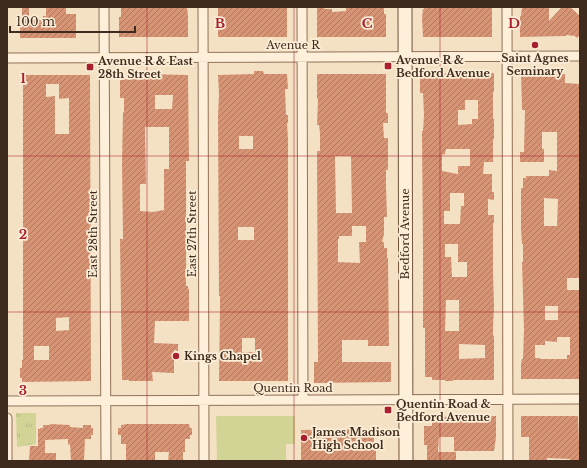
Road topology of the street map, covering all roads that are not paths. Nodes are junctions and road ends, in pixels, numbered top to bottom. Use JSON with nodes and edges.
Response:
{"nodes":[{"id":1,"x":104,"y":7,"type":"edge"},
{"id":2,"x":203,"y":7,"type":"edge"},
{"id":3,"x":302,"y":7,"type":"edge"},
{"id":4,"x":405,"y":7,"type":"edge"},
{"id":5,"x":507,"y":7,"type":"edge"},
{"id":6,"x":507,"y":56,"type":"junction"},
{"id":7,"x":580,"y":56,"type":"edge"},
{"id":8,"x":203,"y":57,"type":"junction"},
{"id":9,"x":302,"y":57,"type":"junction"},
{"id":10,"x":405,"y":57,"type":"junction"},
{"id":11,"x":7,"y":58,"type":"edge"},
{"id":12,"x":105,"y":58,"type":"junction"},
{"id":13,"x":580,"y":399,"type":"edge"},
{"id":14,"x":7,"y":400,"type":"edge"},
{"id":15,"x":303,"y":400,"type":"junction"},
{"id":16,"x":405,"y":400,"type":"junction"},
{"id":17,"x":508,"y":400,"type":"junction"},
{"id":18,"x":106,"y":401,"type":"junction"},
{"id":19,"x":204,"y":401,"type":"junction"},
{"id":20,"x":7,"y":408,"type":"edge"},
{"id":21,"x":7,"y":418,"type":"edge"},
{"id":22,"x":7,"y":461,"type":"edge"},
{"id":23,"x":106,"y":461,"type":"edge"},
{"id":24,"x":204,"y":461,"type":"edge"},
{"id":25,"x":406,"y":461,"type":"edge"},
{"id":26,"x":508,"y":461,"type":"edge"}],
"edges":[{"from":1,"to":12,"type":"street","name":"East 28th Street"},
{"from":2,"to":8,"type":"street","name":"East 27th Street"},
{"from":3,"to":9,"type":"street"},
{"from":4,"to":10,"type":"main road","name":"Bedford Avenue"},
{"from":5,"to":6,"type":"street"},
{"from":6,"to":7,"type":"street","name":"Avenue R"},
{"from":6,"to":10,"type":"street","name":"Avenue R"},
{"from":6,"to":17,"type":"street"},
{"from":8,"to":9,"type":"street","name":"Avenue R"},
{"from":8,"to":12,"type":"street","name":"Avenue R"},
{"from":8,"to":19,"type":"street","name":"East 27th Street"},
{"from":9,"to":10,"type":"street","name":"Avenue R"},
{"from":9,"to":15,"type":"street"},
{"from":10,"to":16,"type":"main road","name":"Bedford Avenue"},
{"from":11,"to":12,"type":"street","name":"Avenue R"},
{"from":12,"to":18,"type":"street","name":"East 28th Street"},
{"from":13,"to":17,"type":"street","name":"Quentin Road"},
{"from":14,"to":18,"type":"street","name":"Quentin Road"},
{"from":14,"to":20,"type":"street"},
{"from":15,"to":16,"type":"street","name":"Quentin Road"},
{"from":15,"to":19,"type":"street","name":"Quentin Road"},
{"from":16,"to":17,"type":"street","name":"Quentin Road"},
{"from":16,"to":25,"type":"main road","name":"Bedford Avenue"},
{"from":17,"to":26,"type":"street"},
{"from":18,"to":19,"type":"street","name":"Quentin Road"},
{"from":18,"to":23,"type":"street","name":"East 28th Street"},
{"from":19,"to":24,"type":"street","name":"East 27th Street"},
{"from":21,"to":22,"type":"street"}]}
